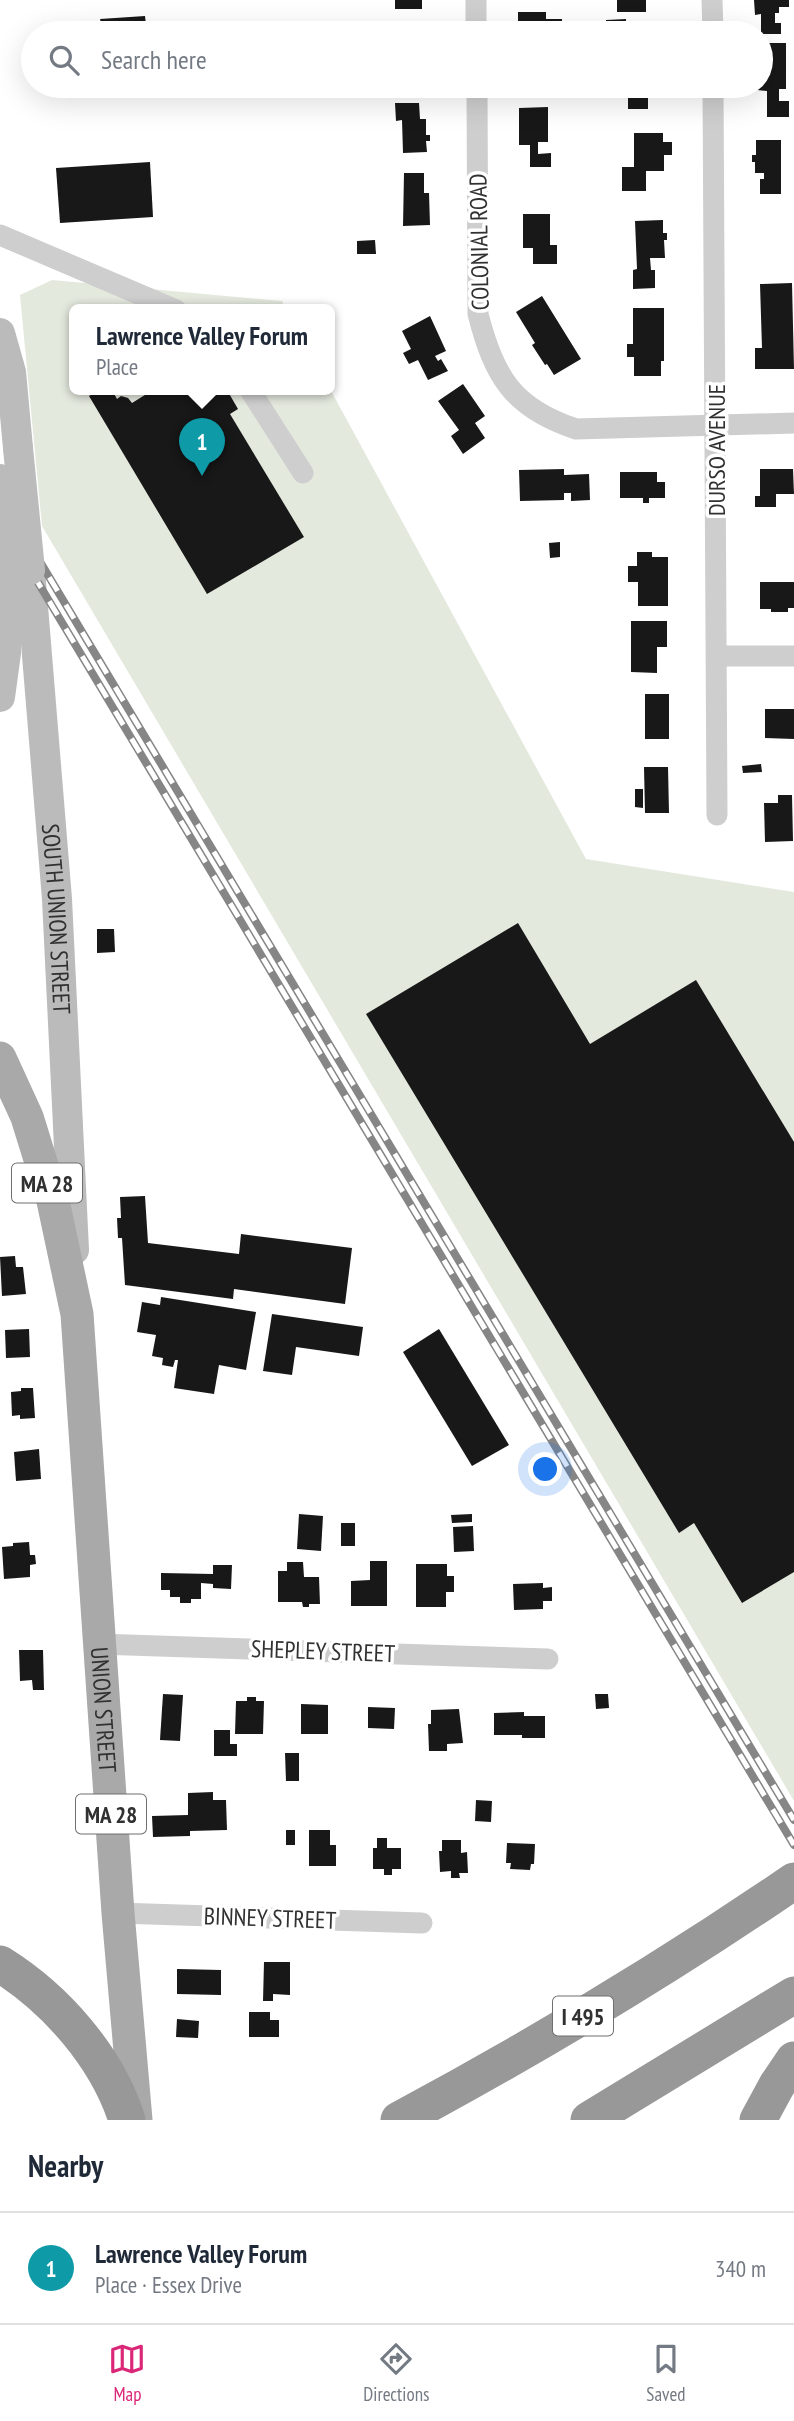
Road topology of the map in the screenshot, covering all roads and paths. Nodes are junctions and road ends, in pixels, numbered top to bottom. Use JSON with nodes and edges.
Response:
{"nodes":[{"id":1,"x":476,"y":0,"type":"edge"},
{"id":2,"x":712,"y":0,"type":"edge"},
{"id":3,"x":477,"y":21,"type":"edge"},
{"id":4,"x":713,"y":21,"type":"edge"},
{"id":5,"x":477,"y":98,"type":"edge"},
{"id":6,"x":713,"y":98,"type":"edge"},
{"id":7,"x":0,"y":235,"type":"edge"},
{"id":8,"x":162,"y":304,"type":"edge"},
{"id":9,"x":0,"y":333,"type":"edge"},
{"id":10,"x":253,"y":395,"type":"edge"},
{"id":11,"x":794,"y":422,"type":"edge"},
{"id":12,"x":715,"y":425,"type":"junction"},
{"id":13,"x":303,"y":473,"type":"dead end"},
{"id":14,"x":0,"y":480,"type":"edge"},
{"id":15,"x":18,"y":566,"type":"junction"},
{"id":16,"x":717,"y":656,"type":"junction"},
{"id":17,"x":794,"y":656,"type":"edge"},
{"id":18,"x":0,"y":697,"type":"edge"},
{"id":19,"x":718,"y":815,"type":"dead end"},
{"id":20,"x":0,"y":1058,"type":"edge"},
{"id":21,"x":8,"y":1099,"type":"edge"},
{"id":22,"x":77,"y":1314,"type":"junction"},
{"id":23,"x":90,"y":1508,"type":"joint"},
{"id":24,"x":99,"y":1644,"type":"junction"},
{"id":25,"x":548,"y":1659,"type":"dead end"},
{"id":26,"x":794,"y":1881,"type":"edge"},
{"id":27,"x":118,"y":1913,"type":"junction"},
{"id":28,"x":422,"y":1923,"type":"dead end"},
{"id":29,"x":0,"y":1964,"type":"edge"},
{"id":30,"x":794,"y":1995,"type":"edge"},
{"id":31,"x":794,"y":2060,"type":"edge"},
{"id":32,"x":127,"y":2120,"type":"edge"},
{"id":33,"x":136,"y":2120,"type":"edge"},
{"id":34,"x":399,"y":2120,"type":"edge"},
{"id":35,"x":589,"y":2120,"type":"edge"},
{"id":36,"x":758,"y":2120,"type":"edge"}],
"edges":[{"from":1,"to":3,"type":"street"},
{"from":2,"to":4,"type":"street"},
{"from":5,"to":12,"type":"street","name":"COLONIAL ROAD"},
{"from":6,"to":12,"type":"street","name":"DURSO AVENUE"},
{"from":7,"to":8,"type":"street"},
{"from":9,"to":15,"type":"main road","name":"SOUTH UNION STREET","bridge":true},
{"from":10,"to":13,"type":"street"},
{"from":11,"to":12,"type":"street","name":"COLONIAL ROAD"},
{"from":12,"to":16,"type":"street","name":"DURSO AVENUE"},
{"from":14,"to":15,"type":"main road","bridge":true},
{"from":15,"to":18,"type":"main road"},
{"from":15,"to":22,"type":"main road","name":"SOUTH UNION STREET"},
{"from":16,"to":17,"type":"street"},
{"from":16,"to":19,"type":"street","name":"DURSO AVENUE"},
{"from":20,"to":21,"type":"main road","number":"MA 28"},
{"from":21,"to":22,"type":"main road","number":"MA 28"},
{"from":22,"to":23,"type":"main road","name":"SOUTH UNION STREET","number":"MA 28"},
{"from":23,"to":24,"type":"main road","name":"UNION STREET","number":"MA 28"},
{"from":24,"to":25,"type":"street","name":"SHEPLEY STREET"},
{"from":24,"to":27,"type":"main road","name":"UNION STREET","number":"MA 28"},
{"from":26,"to":34,"type":"highway","number":"I 495"},
{"from":27,"to":28,"type":"street","name":"BINNEY STREET"},
{"from":27,"to":33,"type":"main road","name":"UNION STREET","number":"MA 28"},
{"from":29,"to":32,"type":"highway"},
{"from":30,"to":35,"type":"highway"},
{"from":31,"to":36,"type":"highway"}]}
